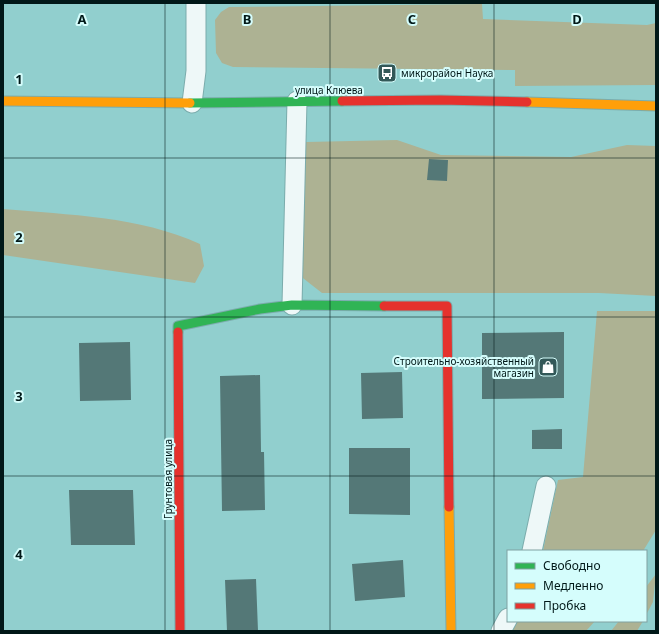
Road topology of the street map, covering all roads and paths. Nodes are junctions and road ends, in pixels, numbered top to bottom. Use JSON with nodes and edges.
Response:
{"nodes":[{"id":1,"x":196,"y":3,"type":"edge"},
{"id":2,"x":297,"y":100,"type":"junction"},
{"id":3,"x":3,"y":101,"type":"edge"},
{"id":4,"x":192,"y":103,"type":"junction"},
{"id":5,"x":656,"y":106,"type":"edge"},
{"id":6,"x":292,"y":306,"type":"junction"},
{"id":7,"x":546,"y":486,"type":"dead end"},
{"id":8,"x":532,"y":550,"type":"edge"},
{"id":9,"x":507,"y":620,"type":"edge"},
{"id":10,"x":180,"y":631,"type":"edge"},
{"id":11,"x":451,"y":631,"type":"edge"},
{"id":12,"x":501,"y":631,"type":"edge"}],
"edges":[{"from":1,"to":4,"type":"street"},
{"from":2,"to":4,"type":"street","name":"улица Клюева"},
{"from":2,"to":5,"type":"street","name":"улица Клюева"},
{"from":2,"to":6,"type":"street"},
{"from":3,"to":4,"type":"street","name":"улица Клюева"},
{"from":6,"to":10,"type":"street","name":"Грунтовая улица"},
{"from":6,"to":11,"type":"street"},
{"from":7,"to":8,"type":"street"},
{"from":9,"to":12,"type":"street"}]}
